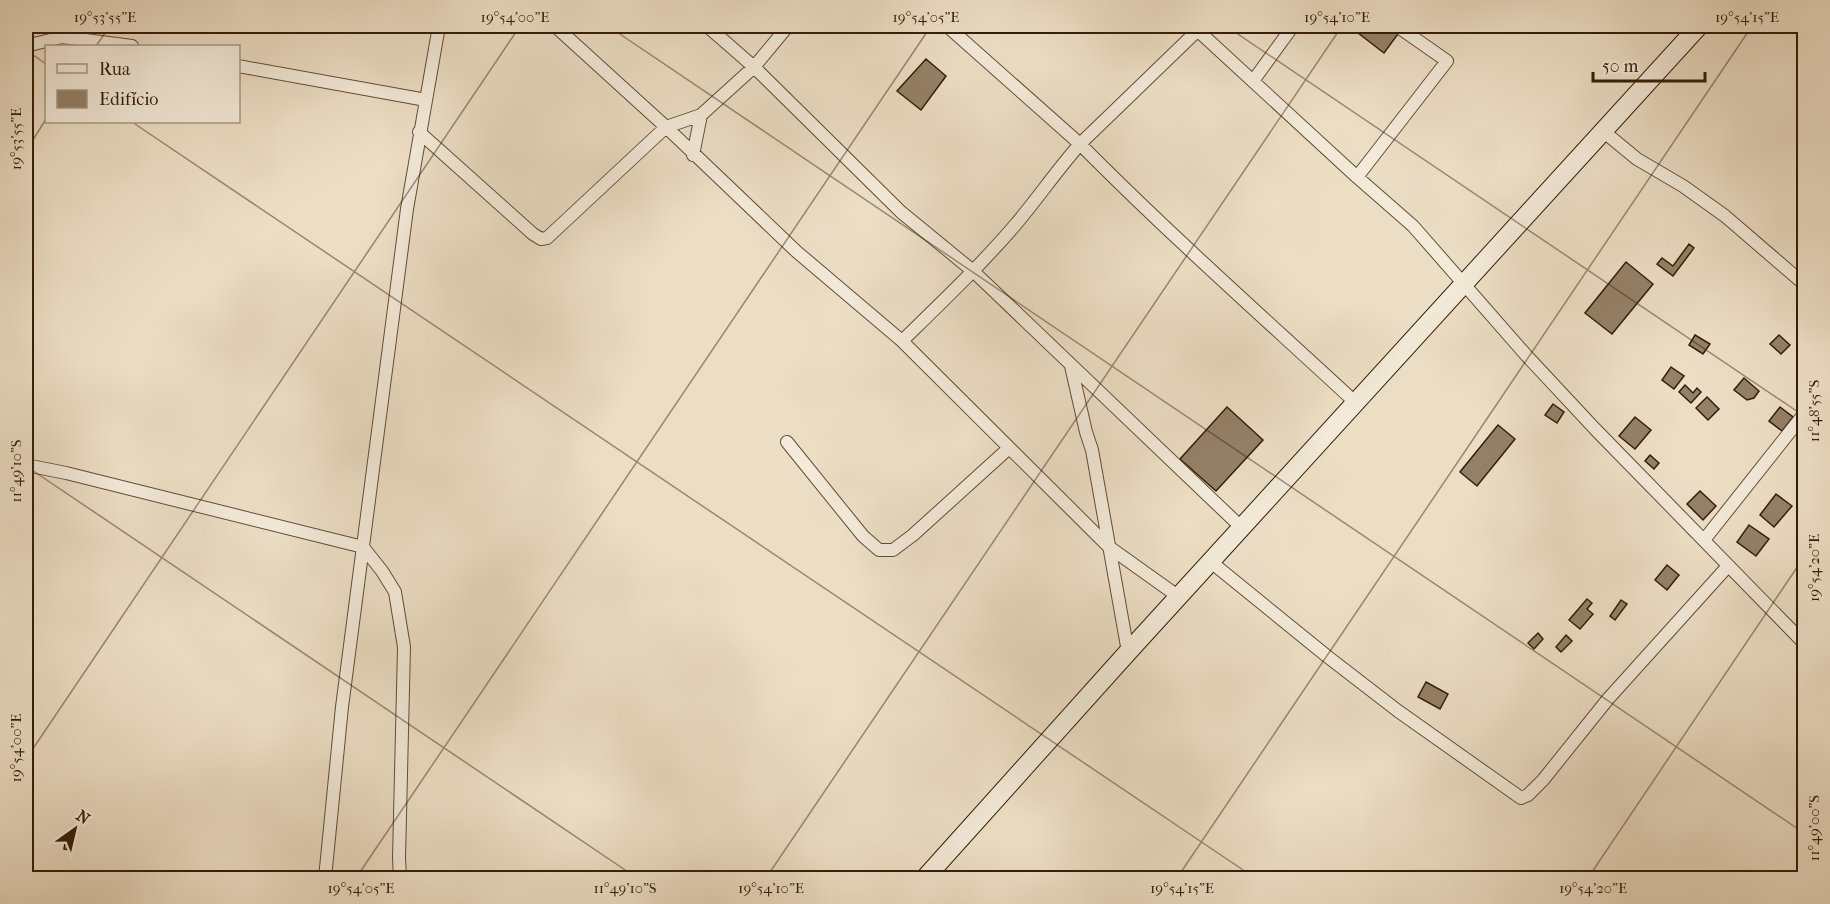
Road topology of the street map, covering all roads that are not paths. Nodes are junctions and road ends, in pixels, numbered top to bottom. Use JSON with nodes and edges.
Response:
{"nodes":[{"id":1,"x":439,"y":26,"type":"edge"},
{"id":2,"x":555,"y":26,"type":"edge"},
{"id":3,"x":707,"y":26,"type":"edge"},
{"id":4,"x":788,"y":26,"type":"edge"},
{"id":5,"x":947,"y":26,"type":"edge"},
{"id":6,"x":1293,"y":26,"type":"edge"},
{"id":7,"x":1397,"y":26,"type":"edge"},
{"id":8,"x":1699,"y":26,"type":"edge"},
{"id":9,"x":1195,"y":28,"type":"edge"},
{"id":10,"x":124,"y":45,"type":"edge"},
{"id":11,"x":26,"y":46,"type":"edge"},
{"id":12,"x":240,"y":66,"type":"edge"},
{"id":13,"x":754,"y":67,"type":"junction"},
{"id":14,"x":1253,"y":81,"type":"junction"},
{"id":15,"x":426,"y":100,"type":"junction"},
{"id":16,"x":701,"y":115,"type":"junction"},
{"id":17,"x":666,"y":127,"type":"junction"},
{"id":18,"x":1603,"y":131,"type":"junction"},
{"id":19,"x":419,"y":132,"type":"junction"},
{"id":20,"x":1080,"y":144,"type":"junction"},
{"id":21,"x":693,"y":155,"type":"junction"},
{"id":22,"x":1357,"y":177,"type":"junction"},
{"id":23,"x":973,"y":271,"type":"junction"},
{"id":24,"x":1464,"y":283,"type":"junction"},
{"id":25,"x":1804,"y":284,"type":"edge"},
{"id":26,"x":902,"y":341,"type":"junction"},
{"id":27,"x":1071,"y":366,"type":"junction"},
{"id":28,"x":1356,"y":403,"type":"junction"},
{"id":29,"x":1804,"y":414,"type":"edge"},
{"id":30,"x":787,"y":442,"type":"dead end"},
{"id":31,"x":1009,"y":448,"type":"junction"},
{"id":32,"x":26,"y":465,"type":"edge"},
{"id":33,"x":1242,"y":528,"type":"junction"},
{"id":34,"x":1704,"y":540,"type":"junction"},
{"id":35,"x":363,"y":547,"type":"junction"},
{"id":36,"x":1109,"y":547,"type":"junction"},
{"id":37,"x":1211,"y":562,"type":"junction"},
{"id":38,"x":1728,"y":566,"type":"junction"},
{"id":39,"x":1179,"y":597,"type":"junction"},
{"id":40,"x":1804,"y":643,"type":"edge"},
{"id":41,"x":1128,"y":652,"type":"junction"},
{"id":42,"x":326,"y":879,"type":"edge"},
{"id":43,"x":400,"y":879,"type":"edge"},
{"id":44,"x":925,"y":879,"type":"edge"}],
"edges":[{"from":1,"to":15,"type":"street"},
{"from":2,"to":17,"type":"street"},
{"from":3,"to":13,"type":"street"},
{"from":4,"to":13,"type":"street"},
{"from":5,"to":20,"type":"street"},
{"from":6,"to":14,"type":"street"},
{"from":7,"to":22,"type":"street"},
{"from":8,"to":18,"type":"main road"},
{"from":9,"to":14,"type":"street"},
{"from":9,"to":20,"type":"street"},
{"from":10,"to":11,"type":"street"},
{"from":12,"to":15,"type":"street"},
{"from":13,"to":16,"type":"street"},
{"from":13,"to":23,"type":"street"},
{"from":14,"to":22,"type":"street"},
{"from":15,"to":19,"type":"street"},
{"from":16,"to":17,"type":"street"},
{"from":16,"to":21,"type":"street"},
{"from":17,"to":19,"type":"street"},
{"from":17,"to":21,"type":"street"},
{"from":18,"to":24,"type":"main road"},
{"from":18,"to":25,"type":"street"},
{"from":19,"to":35,"type":"street"},
{"from":20,"to":23,"type":"street"},
{"from":20,"to":28,"type":"street"},
{"from":21,"to":26,"type":"street"},
{"from":22,"to":24,"type":"street"},
{"from":23,"to":26,"type":"street"},
{"from":23,"to":27,"type":"street"},
{"from":24,"to":28,"type":"main road"},
{"from":24,"to":34,"type":"street"},
{"from":26,"to":31,"type":"street"},
{"from":27,"to":33,"type":"street"},
{"from":27,"to":36,"type":"street"},
{"from":28,"to":33,"type":"main road"},
{"from":29,"to":34,"type":"street"},
{"from":30,"to":31,"type":"street"},
{"from":31,"to":36,"type":"street"},
{"from":32,"to":35,"type":"street"},
{"from":33,"to":37,"type":"main road"},
{"from":34,"to":38,"type":"street"},
{"from":35,"to":42,"type":"street"},
{"from":35,"to":43,"type":"street"},
{"from":36,"to":39,"type":"street"},
{"from":36,"to":41,"type":"street"},
{"from":37,"to":38,"type":"street"},
{"from":37,"to":39,"type":"main road"},
{"from":38,"to":40,"type":"street"},
{"from":39,"to":41,"type":"main road"},
{"from":41,"to":44,"type":"main road"}]}
